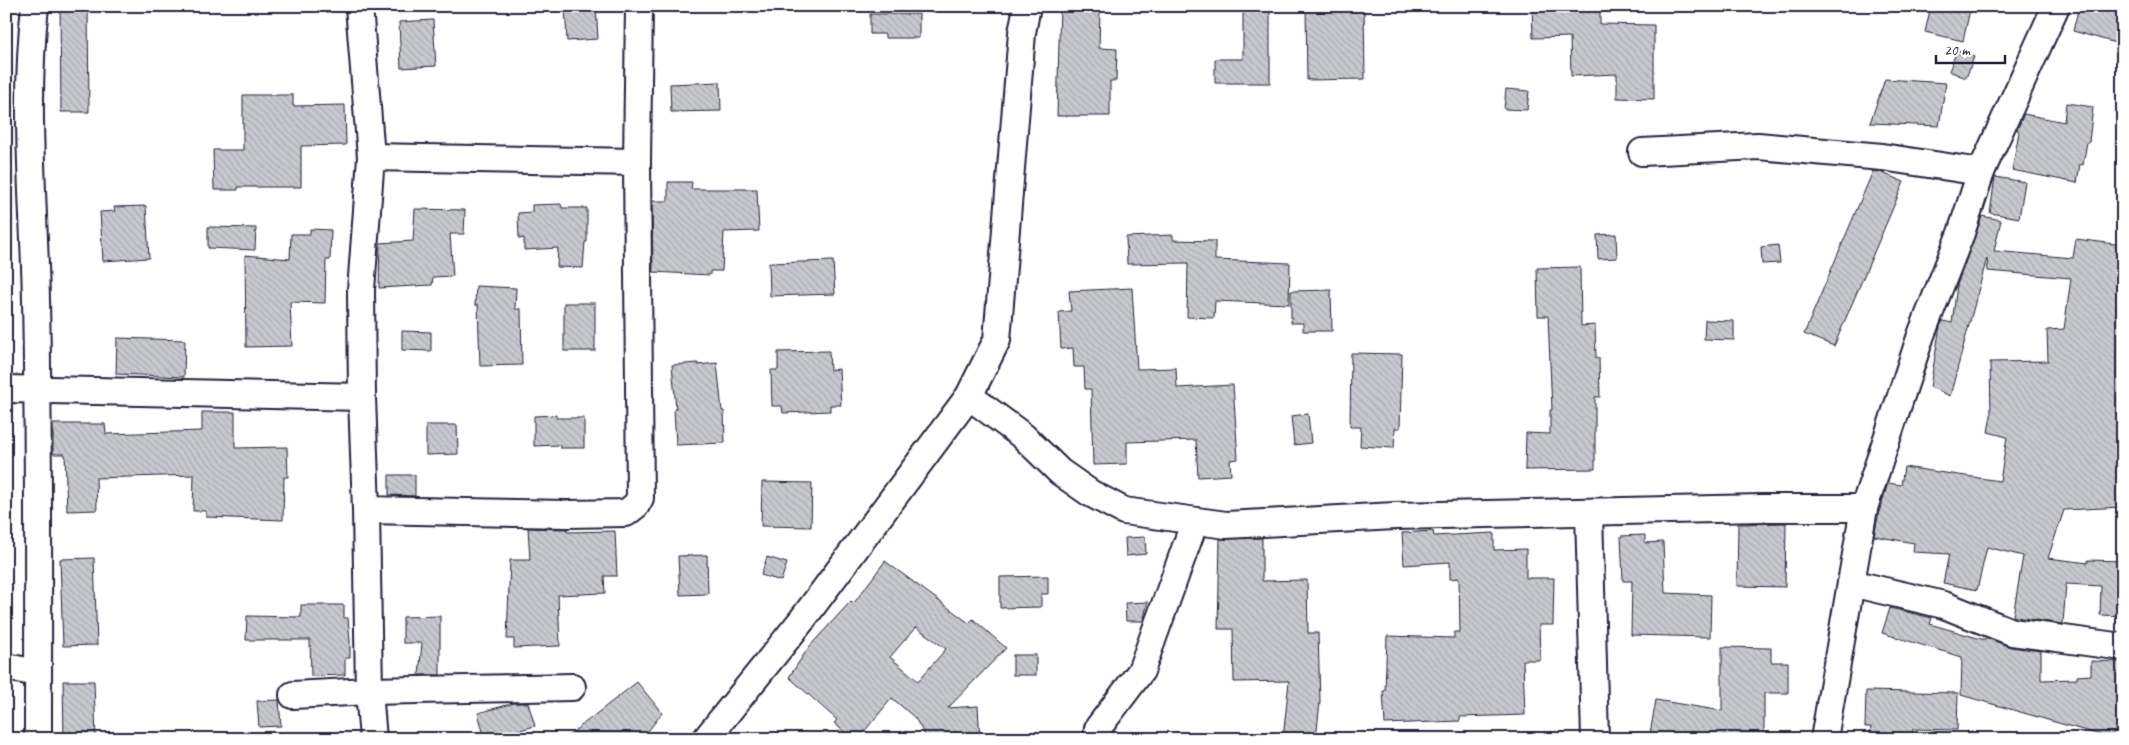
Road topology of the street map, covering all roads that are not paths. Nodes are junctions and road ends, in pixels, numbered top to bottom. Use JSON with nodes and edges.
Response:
{"nodes":[{"id":1,"x":35,"y":6,"type":"edge"},
{"id":2,"x":359,"y":6,"type":"edge"},
{"id":3,"x":639,"y":6,"type":"edge"},
{"id":4,"x":1027,"y":6,"type":"edge"},
{"id":5,"x":2056,"y":6,"type":"edge"},
{"id":6,"x":18,"y":137,"type":"edge"},
{"id":7,"x":1642,"y":152,"type":"dead end"},
{"id":8,"x":371,"y":157,"type":"junction"},
{"id":9,"x":637,"y":162,"type":"junction"},
{"id":10,"x":1981,"y":172,"type":"junction"},
{"id":11,"x":6,"y":390,"type":"edge"},
{"id":12,"x":38,"y":391,"type":"junction"},
{"id":13,"x":969,"y":396,"type":"junction"},
{"id":14,"x":362,"y":397,"type":"junction"},
{"id":15,"x":1864,"y":508,"type":"junction"},
{"id":16,"x":366,"y":510,"type":"junction"},
{"id":17,"x":1589,"y":512,"type":"junction"},
{"id":18,"x":1196,"y":520,"type":"junction"},
{"id":19,"x":1851,"y":583,"type":"junction"},
{"id":20,"x":2123,"y":647,"type":"edge"},
{"id":21,"x":6,"y":667,"type":"edge"},
{"id":22,"x":38,"y":673,"type":"junction"},
{"id":23,"x":572,"y":687,"type":"dead end"},
{"id":24,"x":369,"y":691,"type":"junction"},
{"id":25,"x":293,"y":695,"type":"dead end"},
{"id":26,"x":38,"y":739,"type":"edge"},
{"id":27,"x":373,"y":739,"type":"edge"},
{"id":28,"x":706,"y":739,"type":"edge"},
{"id":29,"x":1097,"y":739,"type":"edge"},
{"id":30,"x":1595,"y":739,"type":"edge"},
{"id":31,"x":1824,"y":739,"type":"edge"}],
"edges":[{"from":1,"to":6,"type":"street"},
{"from":2,"to":8,"type":"street"},
{"from":3,"to":9,"type":"street"},
{"from":4,"to":13,"type":"street"},
{"from":5,"to":10,"type":"street"},
{"from":6,"to":12,"type":"street"},
{"from":7,"to":10,"type":"street"},
{"from":8,"to":9,"type":"street"},
{"from":8,"to":14,"type":"street"},
{"from":9,"to":16,"type":"street"},
{"from":10,"to":15,"type":"street"},
{"from":11,"to":12,"type":"street"},
{"from":12,"to":14,"type":"street"},
{"from":12,"to":22,"type":"street"},
{"from":13,"to":18,"type":"street"},
{"from":13,"to":28,"type":"street"},
{"from":14,"to":16,"type":"street"},
{"from":15,"to":17,"type":"street"},
{"from":15,"to":19,"type":"street"},
{"from":16,"to":24,"type":"street"},
{"from":17,"to":18,"type":"street"},
{"from":17,"to":30,"type":"street"},
{"from":18,"to":29,"type":"street"},
{"from":19,"to":20,"type":"street"},
{"from":19,"to":31,"type":"street"},
{"from":21,"to":22,"type":"street"},
{"from":22,"to":26,"type":"street"},
{"from":23,"to":24,"type":"street"},
{"from":24,"to":25,"type":"street"},
{"from":24,"to":27,"type":"street"}]}
